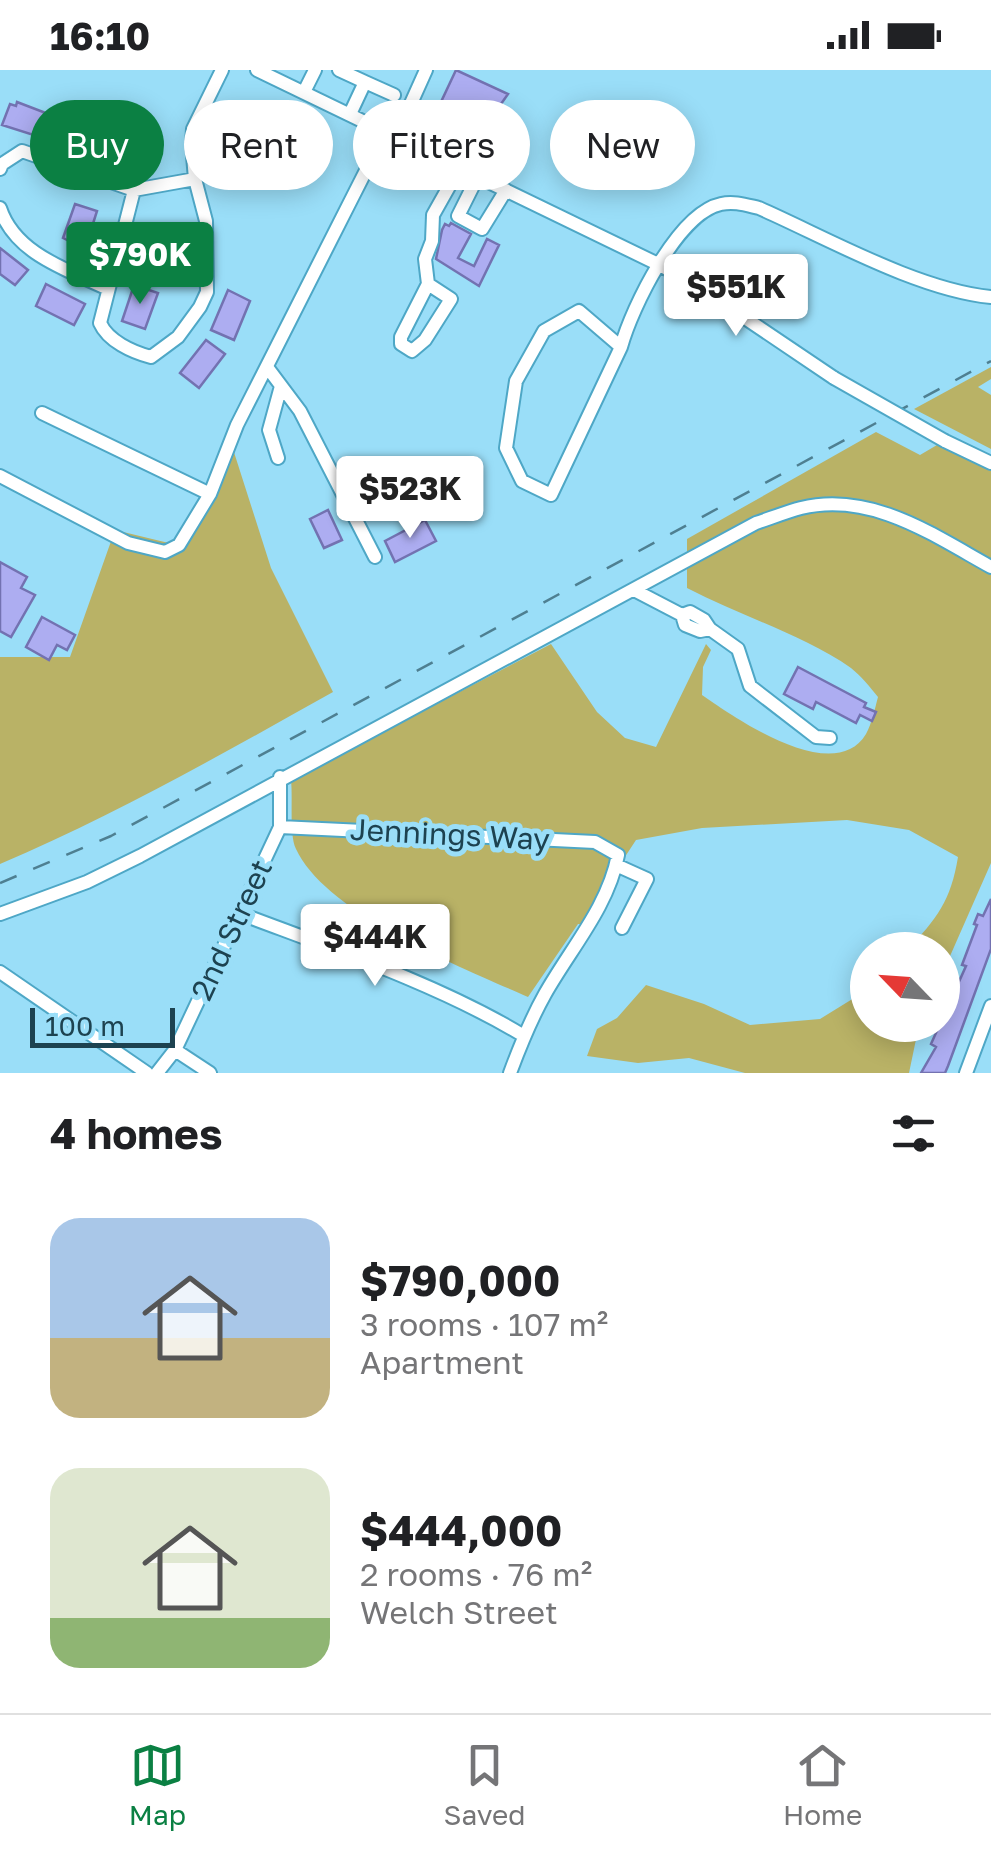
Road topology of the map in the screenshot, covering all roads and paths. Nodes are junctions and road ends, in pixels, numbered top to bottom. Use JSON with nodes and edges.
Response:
{"nodes":[{"id":1,"x":222,"y":70,"type":"edge"},
{"id":2,"x":257,"y":70,"type":"edge"},
{"id":3,"x":315,"y":70,"type":"edge"},
{"id":4,"x":338,"y":70,"type":"edge"},
{"id":5,"x":426,"y":70,"type":"edge"},
{"id":6,"x":365,"y":82,"type":"junction"},
{"id":7,"x":304,"y":92,"type":"junction"},
{"id":8,"x":394,"y":96,"type":"dead end"},
{"id":9,"x":207,"y":100,"type":"edge"},
{"id":10,"x":412,"y":100,"type":"edge"},
{"id":11,"x":350,"y":114,"type":"junction"},
{"id":12,"x":353,"y":115,"type":"edge"},
{"id":13,"x":30,"y":154,"type":"edge"},
{"id":14,"x":0,"y":169,"type":"edge"},
{"id":15,"x":134,"y":190,"type":"edge"},
{"id":16,"x":198,"y":190,"type":"edge"},
{"id":17,"x":356,"y":190,"type":"edge"},
{"id":18,"x":447,"y":190,"type":"edge"},
{"id":19,"x":471,"y":190,"type":"edge"},
{"id":20,"x":506,"y":190,"type":"joint"},
{"id":21,"x":0,"y":208,"type":"edge"},
{"id":22,"x":660,"y":265,"type":"junction"},
{"id":23,"x":428,"y":284,"type":"junction"},
{"id":24,"x":108,"y":289,"type":"junction"},
{"id":25,"x":991,"y":297,"type":"edge"},
{"id":26,"x":621,"y":346,"type":"junction"},
{"id":27,"x":266,"y":367,"type":"junction"},
{"id":28,"x":282,"y":386,"type":"junction"},
{"id":29,"x":42,"y":412,"type":"dead end"},
{"id":30,"x":278,"y":458,"type":"dead end"},
{"id":31,"x":991,"y":464,"type":"edge"},
{"id":32,"x":0,"y":476,"type":"edge"},
{"id":33,"x":210,"y":494,"type":"junction"},
{"id":34,"x":374,"y":557,"type":"dead end"},
{"id":35,"x":991,"y":567,"type":"edge"},
{"id":36,"x":634,"y":590,"type":"junction"},
{"id":37,"x":830,"y":738,"type":"dead end"},
{"id":38,"x":280,"y":777,"type":"junction"},
{"id":39,"x":280,"y":827,"type":"junction"},
{"id":40,"x":617,"y":860,"type":"junction"},
{"id":41,"x":0,"y":914,"type":"edge"},
{"id":42,"x":241,"y":914,"type":"junction"},
{"id":43,"x":622,"y":928,"type":"dead end"},
{"id":44,"x":0,"y":972,"type":"edge"},
{"id":45,"x":991,"y":1006,"type":"edge"},
{"id":46,"x":524,"y":1036,"type":"junction"},
{"id":47,"x":175,"y":1050,"type":"junction"},
{"id":48,"x":515,"y":1071,"type":"edge"},
{"id":49,"x":147,"y":1073,"type":"edge"},
{"id":50,"x":156,"y":1073,"type":"edge"},
{"id":51,"x":210,"y":1073,"type":"edge"},
{"id":52,"x":966,"y":1073,"type":"edge"}],
"edges":[{"from":1,"to":9,"type":"street"},
{"from":2,"to":7,"type":"street"},
{"from":3,"to":7,"type":"street"},
{"from":4,"to":6,"type":"street"},
{"from":5,"to":10,"type":"street"},
{"from":6,"to":8,"type":"street"},
{"from":6,"to":11,"type":"street"},
{"from":7,"to":11,"type":"street"},
{"from":11,"to":12,"type":"street"},
{"from":13,"to":14,"type":"street"},
{"from":15,"to":24,"type":"street"},
{"from":16,"to":24,"type":"street"},
{"from":17,"to":27,"type":"street"},
{"from":18,"to":23,"type":"street"},
{"from":19,"to":20,"type":"street"},
{"from":20,"to":22,"type":"street"},
{"from":21,"to":24,"type":"street"},
{"from":22,"to":25,"type":"street"},
{"from":22,"to":26,"type":"street"},
{"from":22,"to":31,"type":"street","bridge":true},
{"from":23,"to":23,"type":"street"},
{"from":26,"to":26,"type":"street"},
{"from":27,"to":28,"type":"street"},
{"from":27,"to":33,"type":"street"},
{"from":28,"to":30,"type":"street"},
{"from":28,"to":34,"type":"street"},
{"from":29,"to":33,"type":"street"},
{"from":32,"to":33,"type":"street"},
{"from":35,"to":36,"type":"street"},
{"from":36,"to":37,"type":"street"},
{"from":36,"to":38,"type":"street"},
{"from":38,"to":39,"type":"street","name":"2nd Street"},
{"from":38,"to":41,"type":"street"},
{"from":39,"to":40,"type":"street","name":"Jennings Way"},
{"from":39,"to":42,"type":"street","name":"2nd Street"},
{"from":40,"to":43,"type":"street"},
{"from":40,"to":46,"type":"street"},
{"from":42,"to":46,"type":"street"},
{"from":42,"to":47,"type":"street","name":"2nd Street"},
{"from":44,"to":49,"type":"street"},
{"from":45,"to":52,"type":"street"},
{"from":46,"to":48,"type":"street"},
{"from":47,"to":50,"type":"street","name":"2nd Street"},
{"from":47,"to":51,"type":"street"}]}
